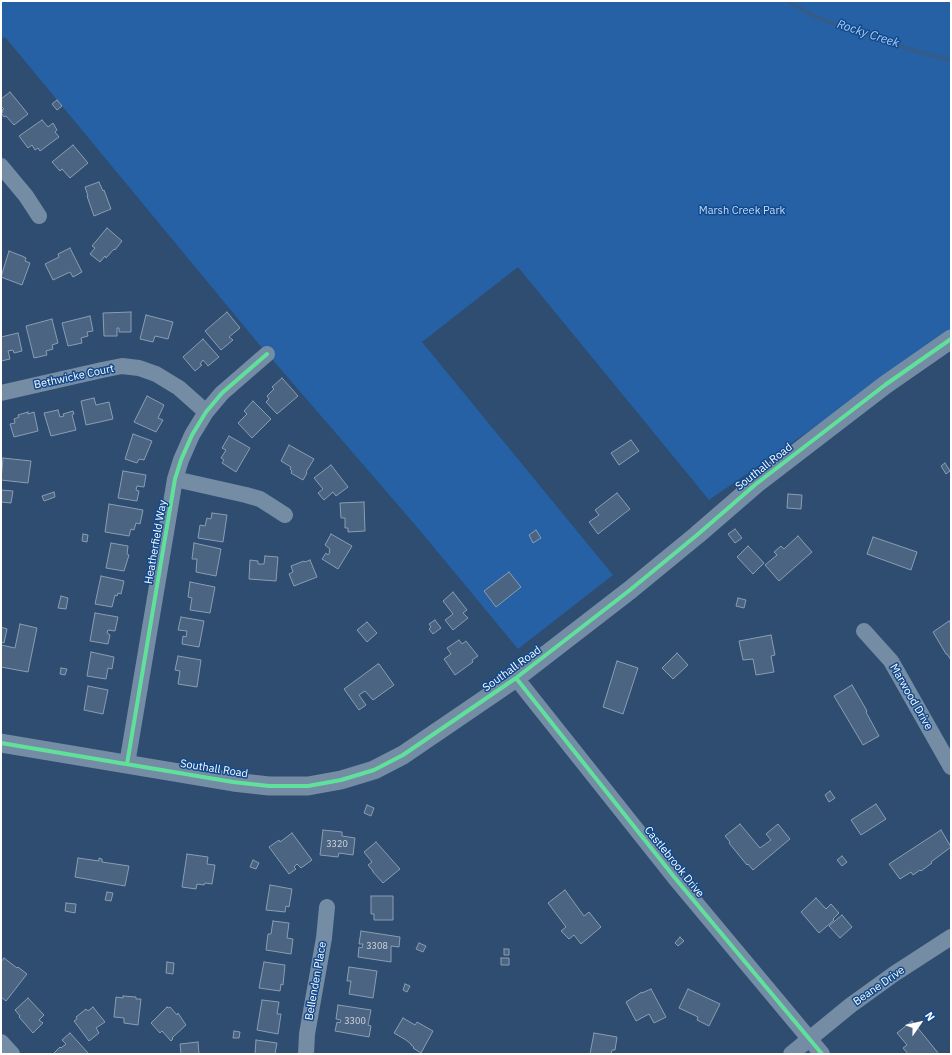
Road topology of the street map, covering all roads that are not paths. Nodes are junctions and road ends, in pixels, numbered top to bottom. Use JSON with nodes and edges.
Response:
{"nodes":[{"id":1,"x":1,"y":166,"type":"edge"},
{"id":2,"x":39,"y":216,"type":"dead end"},
{"id":3,"x":951,"y":339,"type":"edge"},
{"id":4,"x":267,"y":354,"type":"dead end"},
{"id":5,"x":1,"y":393,"type":"edge"},
{"id":6,"x":206,"y":412,"type":"junction"},
{"id":7,"x":175,"y":479,"type":"junction"},
{"id":8,"x":285,"y":515,"type":"dead end"},
{"id":9,"x":864,"y":632,"type":"dead end"},
{"id":10,"x":516,"y":678,"type":"junction"},
{"id":11,"x":1,"y":743,"type":"edge"},
{"id":12,"x":127,"y":764,"type":"junction"},
{"id":13,"x":951,"y":767,"type":"edge"},
{"id":14,"x":327,"y":907,"type":"dead end"},
{"id":15,"x":951,"y":937,"type":"edge"},
{"id":16,"x":809,"y":1038,"type":"junction"},
{"id":17,"x":1,"y":1042,"type":"edge"},
{"id":18,"x":12,"y":1054,"type":"edge"},
{"id":19,"x":306,"y":1054,"type":"edge"},
{"id":20,"x":791,"y":1054,"type":"edge"},
{"id":21,"x":822,"y":1054,"type":"edge"}],
"edges":[{"from":1,"to":2,"type":"street"},
{"from":3,"to":10,"type":"street","name":"Southall Road"},
{"from":4,"to":6,"type":"street","name":"Heatherfield Way"},
{"from":5,"to":6,"type":"street","name":"Bethwicke Court"},
{"from":6,"to":7,"type":"street","name":"Heatherfield Way"},
{"from":7,"to":8,"type":"street"},
{"from":7,"to":12,"type":"street","name":"Heatherfield Way"},
{"from":9,"to":13,"type":"street","name":"Marwood Drive"},
{"from":10,"to":12,"type":"street","name":"Southall Road"},
{"from":10,"to":16,"type":"street","name":"Castlebrook Drive"},
{"from":11,"to":12,"type":"street","name":"Southall Road"},
{"from":14,"to":19,"type":"street","name":"Bellenden Place"},
{"from":15,"to":16,"type":"street","name":"Beane Drive"},
{"from":16,"to":20,"type":"street","name":"Beane Drive"},
{"from":16,"to":21,"type":"street","name":"Castlebrook Drive"},
{"from":17,"to":18,"type":"street"}]}
